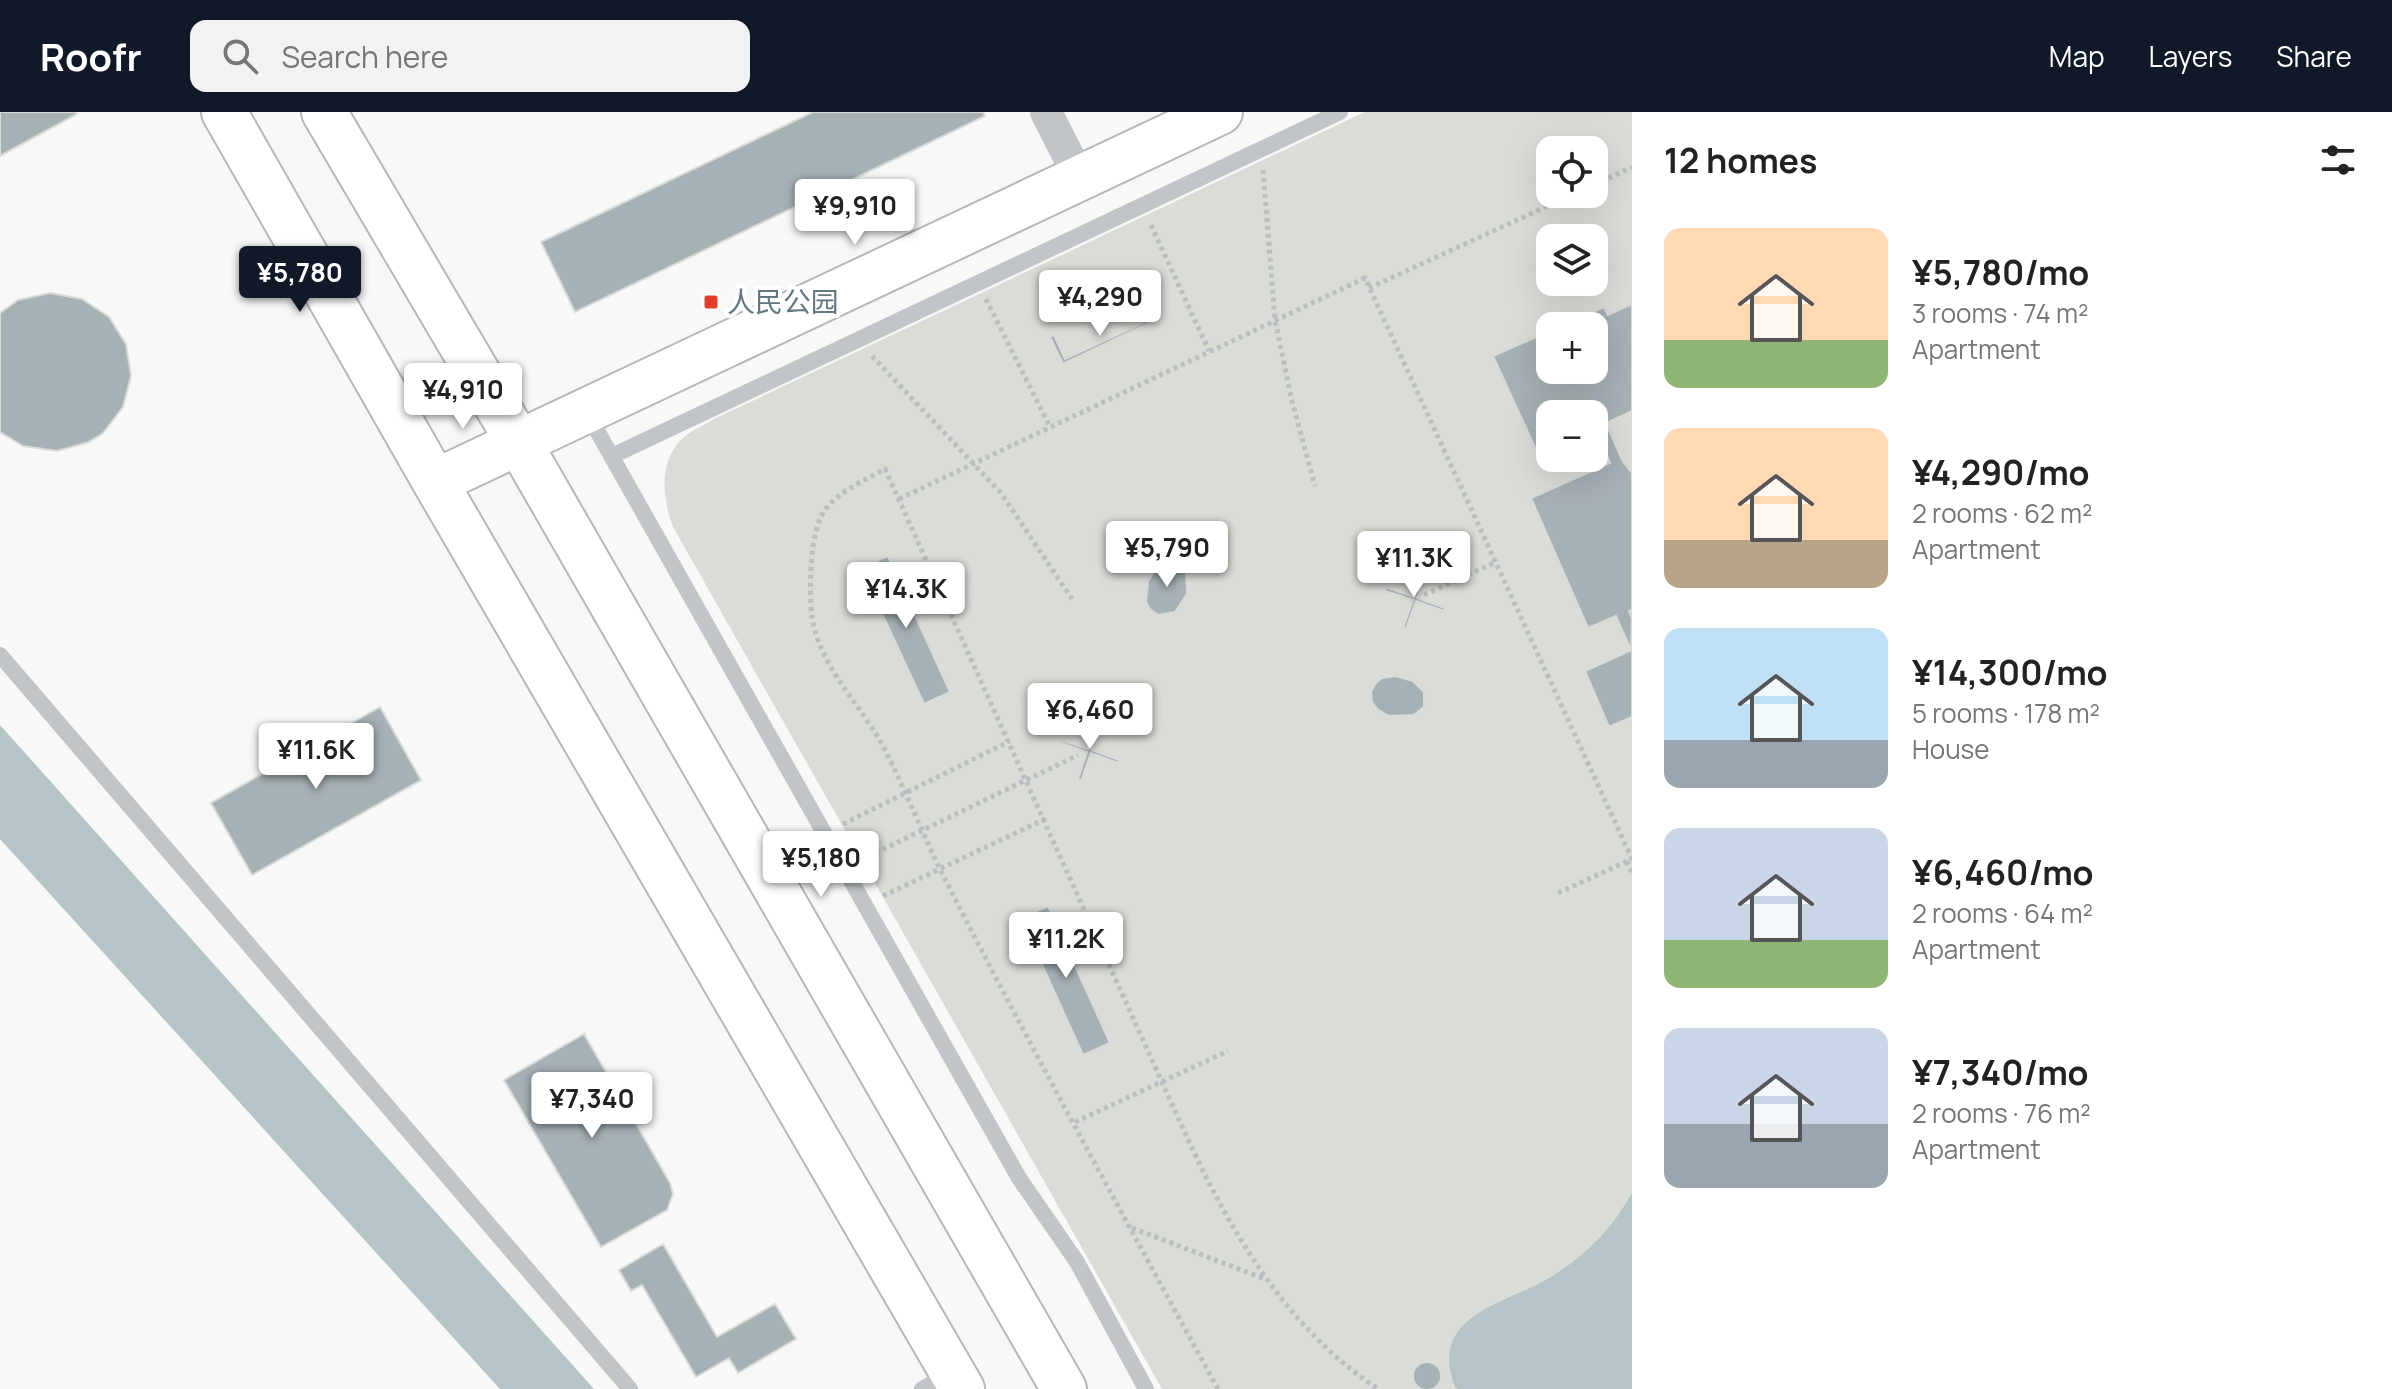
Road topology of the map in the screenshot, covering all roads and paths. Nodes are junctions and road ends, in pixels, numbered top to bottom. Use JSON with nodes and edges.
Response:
{"nodes":[{"id":1,"x":224,"y":112,"type":"edge"},
{"id":2,"x":324,"y":112,"type":"edge"},
{"id":3,"x":1046,"y":112,"type":"edge"},
{"id":4,"x":1220,"y":112,"type":"edge"},
{"id":5,"x":1340,"y":112,"type":"edge"},
{"id":6,"x":1261,"y":149,"type":"junction"},
{"id":7,"x":1632,"y":167,"type":"edge"},
{"id":8,"x":1608,"y":178,"type":"edge"},
{"id":9,"x":1080,"y":179,"type":"junction"},
{"id":10,"x":1142,"y":206,"type":"junction"},
{"id":11,"x":1543,"y":208,"type":"edge"},
{"id":12,"x":978,"y":283,"type":"junction"},
{"id":13,"x":1369,"y":288,"type":"junction"},
{"id":14,"x":1275,"y":320,"type":"junction"},
{"id":15,"x":858,"y":340,"type":"junction"},
{"id":16,"x":1209,"y":351,"type":"junction"},
{"id":17,"x":586,"y":412,"type":"junction"},
{"id":18,"x":1050,"y":427,"type":"junction"},
{"id":19,"x":519,"y":443,"type":"junction"},
{"id":20,"x":612,"y":456,"type":"junction"},
{"id":21,"x":974,"y":463,"type":"junction"},
{"id":22,"x":435,"y":482,"type":"junction"},
{"id":23,"x":1315,"y":486,"type":"dead end"},
{"id":24,"x":899,"y":499,"type":"junction"},
{"id":25,"x":1496,"y":562,"type":"junction"},
{"id":26,"x":1424,"y":595,"type":"dead end"},
{"id":27,"x":1072,"y":599,"type":"dead end"},
{"id":28,"x":0,"y":655,"type":"edge"},
{"id":29,"x":1010,"y":741,"type":"junction"},
{"id":30,"x":1078,"y":755,"type":"dead end"},
{"id":31,"x":1027,"y":779,"type":"junction"},
{"id":32,"x":905,"y":793,"type":"junction"},
{"id":33,"x":1045,"y":819,"type":"junction"},
{"id":34,"x":922,"y":830,"type":"junction"},
{"id":35,"x":826,"y":833,"type":"junction"},
{"id":36,"x":1630,"y":860,"type":"edge"},
{"id":37,"x":845,"y":867,"type":"junction"},
{"id":38,"x":940,"y":869,"type":"junction"},
{"id":39,"x":1632,"y":873,"type":"edge"},
{"id":40,"x":1558,"y":893,"type":"dead end"},
{"id":41,"x":866,"y":904,"type":"junction"},
{"id":42,"x":1228,"y":1051,"type":"dead end"},
{"id":43,"x":1163,"y":1082,"type":"junction"},
{"id":44,"x":1075,"y":1122,"type":"junction"},
{"id":45,"x":1131,"y":1227,"type":"junction"},
{"id":46,"x":1266,"y":1279,"type":"junction"},
{"id":47,"x":945,"y":1383,"type":"edge"},
{"id":48,"x":630,"y":1389,"type":"edge"},
{"id":49,"x":1064,"y":1389,"type":"edge"},
{"id":50,"x":1146,"y":1389,"type":"edge"},
{"id":51,"x":1218,"y":1389,"type":"edge"},
{"id":52,"x":1378,"y":1389,"type":"edge"}],
"edges":[{"from":1,"to":22,"type":"street"},
{"from":2,"to":19,"type":"street"},
{"from":3,"to":9,"type":"street"},
{"from":4,"to":9,"type":"street"},
{"from":5,"to":6,"type":"lane"},
{"from":6,"to":10,"type":"lane"},
{"from":6,"to":14,"type":"path"},
{"from":7,"to":8,"type":"path"},
{"from":9,"to":17,"type":"street"},
{"from":10,"to":12,"type":"lane"},
{"from":10,"to":16,"type":"path"},
{"from":11,"to":13,"type":"path"},
{"from":12,"to":15,"type":"lane"},
{"from":12,"to":18,"type":"path"},
{"from":13,"to":14,"type":"path"},
{"from":13,"to":25,"type":"path"},
{"from":14,"to":16,"type":"path"},
{"from":14,"to":23,"type":"path"},
{"from":15,"to":20,"type":"lane"},
{"from":15,"to":21,"type":"path"},
{"from":16,"to":18,"type":"path"},
{"from":17,"to":19,"type":"street"},
{"from":17,"to":20,"type":"lane"},
{"from":18,"to":21,"type":"path"},
{"from":19,"to":22,"type":"street"},
{"from":19,"to":49,"type":"street"},
{"from":20,"to":35,"type":"lane"},
{"from":21,"to":24,"type":"path"},
{"from":21,"to":27,"type":"path"},
{"from":22,"to":47,"type":"street"},
{"from":24,"to":29,"type":"path"},
{"from":24,"to":32,"type":"path"},
{"from":25,"to":26,"type":"path"},
{"from":25,"to":36,"type":"path"},
{"from":28,"to":48,"type":"lane"},
{"from":29,"to":31,"type":"path"},
{"from":29,"to":32,"type":"path"},
{"from":30,"to":31,"type":"path"},
{"from":31,"to":33,"type":"path"},
{"from":31,"to":34,"type":"path"},
{"from":32,"to":34,"type":"path"},
{"from":32,"to":35,"type":"path"},
{"from":33,"to":38,"type":"path"},
{"from":33,"to":43,"type":"path"},
{"from":34,"to":37,"type":"path"},
{"from":34,"to":38,"type":"path"},
{"from":35,"to":37,"type":"lane"},
{"from":36,"to":39,"type":"path"},
{"from":36,"to":40,"type":"path"},
{"from":37,"to":41,"type":"lane"},
{"from":38,"to":41,"type":"path"},
{"from":38,"to":44,"type":"path"},
{"from":41,"to":50,"type":"lane"},
{"from":42,"to":43,"type":"path"},
{"from":43,"to":44,"type":"path"},
{"from":43,"to":46,"type":"path"},
{"from":44,"to":45,"type":"path"},
{"from":45,"to":46,"type":"path"},
{"from":45,"to":51,"type":"path"},
{"from":46,"to":52,"type":"path"}]}
